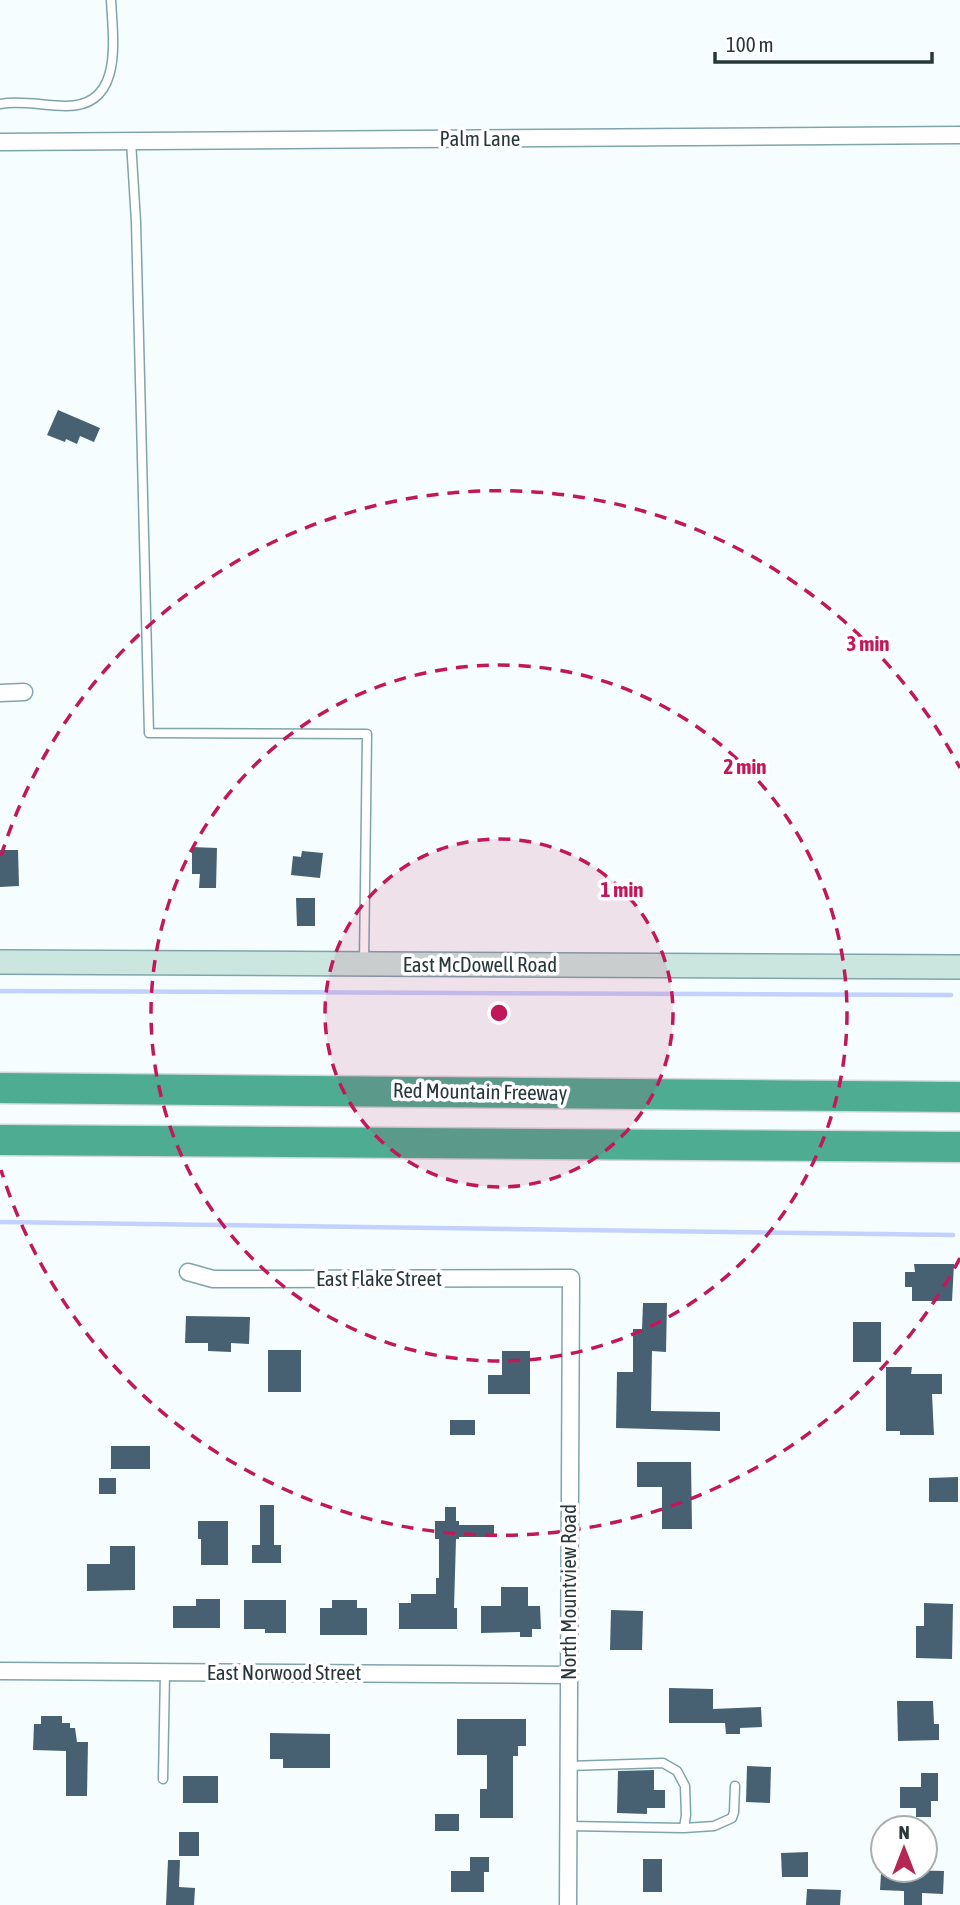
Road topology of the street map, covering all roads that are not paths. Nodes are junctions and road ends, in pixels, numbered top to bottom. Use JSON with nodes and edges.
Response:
{"nodes":[{"id":1,"x":111,"y":0,"type":"edge"},
{"id":2,"x":0,"y":104,"type":"edge"},
{"id":3,"x":960,"y":135,"type":"edge"},
{"id":4,"x":131,"y":141,"type":"junction"},
{"id":5,"x":0,"y":142,"type":"edge"},
{"id":6,"x":24,"y":692,"type":"dead end"},
{"id":7,"x":0,"y":693,"type":"edge"},
{"id":8,"x":0,"y":962,"type":"edge"},
{"id":9,"x":364,"y":964,"type":"junction"},
{"id":10,"x":960,"y":967,"type":"edge"},
{"id":11,"x":0,"y":1088,"type":"edge"},
{"id":12,"x":960,"y":1097,"type":"edge"},
{"id":13,"x":0,"y":1140,"type":"edge"},
{"id":14,"x":960,"y":1147,"type":"edge"},
{"id":15,"x":188,"y":1272,"type":"dead end"},
{"id":16,"x":571,"y":1278,"type":"joint"},
{"id":17,"x":0,"y":1671,"type":"edge"},
{"id":18,"x":165,"y":1672,"type":"junction"},
{"id":19,"x":568,"y":1675,"type":"junction"},
{"id":20,"x":568,"y":1766,"type":"junction"},
{"id":21,"x":163,"y":1779,"type":"dead end"},
{"id":22,"x":735,"y":1786,"type":"dead end"},
{"id":23,"x":568,"y":1826,"type":"junction"},
{"id":24,"x":684,"y":1828,"type":"junction"},
{"id":25,"x":568,"y":1905,"type":"edge"}],
"edges":[{"from":1,"to":2,"type":"lane"},
{"from":3,"to":4,"type":"street","name":"Palm Lane"},
{"from":4,"to":5,"type":"street","name":"Palm Lane"},
{"from":4,"to":9,"type":"lane"},
{"from":6,"to":7,"type":"street"},
{"from":8,"to":9,"type":"street","name":"East McDowell Road"},
{"from":9,"to":10,"type":"street","name":"East McDowell Road"},
{"from":11,"to":12,"type":"highway","name":"Red Mountain Freeway"},
{"from":13,"to":14,"type":"highway"},
{"from":15,"to":16,"type":"street","name":"East Flake Street"},
{"from":16,"to":19,"type":"street","name":"North Mountview Road"},
{"from":17,"to":18,"type":"street","name":"East Norwood Street"},
{"from":18,"to":19,"type":"street","name":"East Norwood Street"},
{"from":18,"to":21,"type":"lane"},
{"from":19,"to":20,"type":"street","name":"North Mountview Road"},
{"from":20,"to":23,"type":"street","name":"North Mountview Road"},
{"from":20,"to":24,"type":"lane"},
{"from":22,"to":24,"type":"lane"},
{"from":23,"to":24,"type":"lane"},
{"from":23,"to":25,"type":"street","name":"North Mountview Road"}]}
